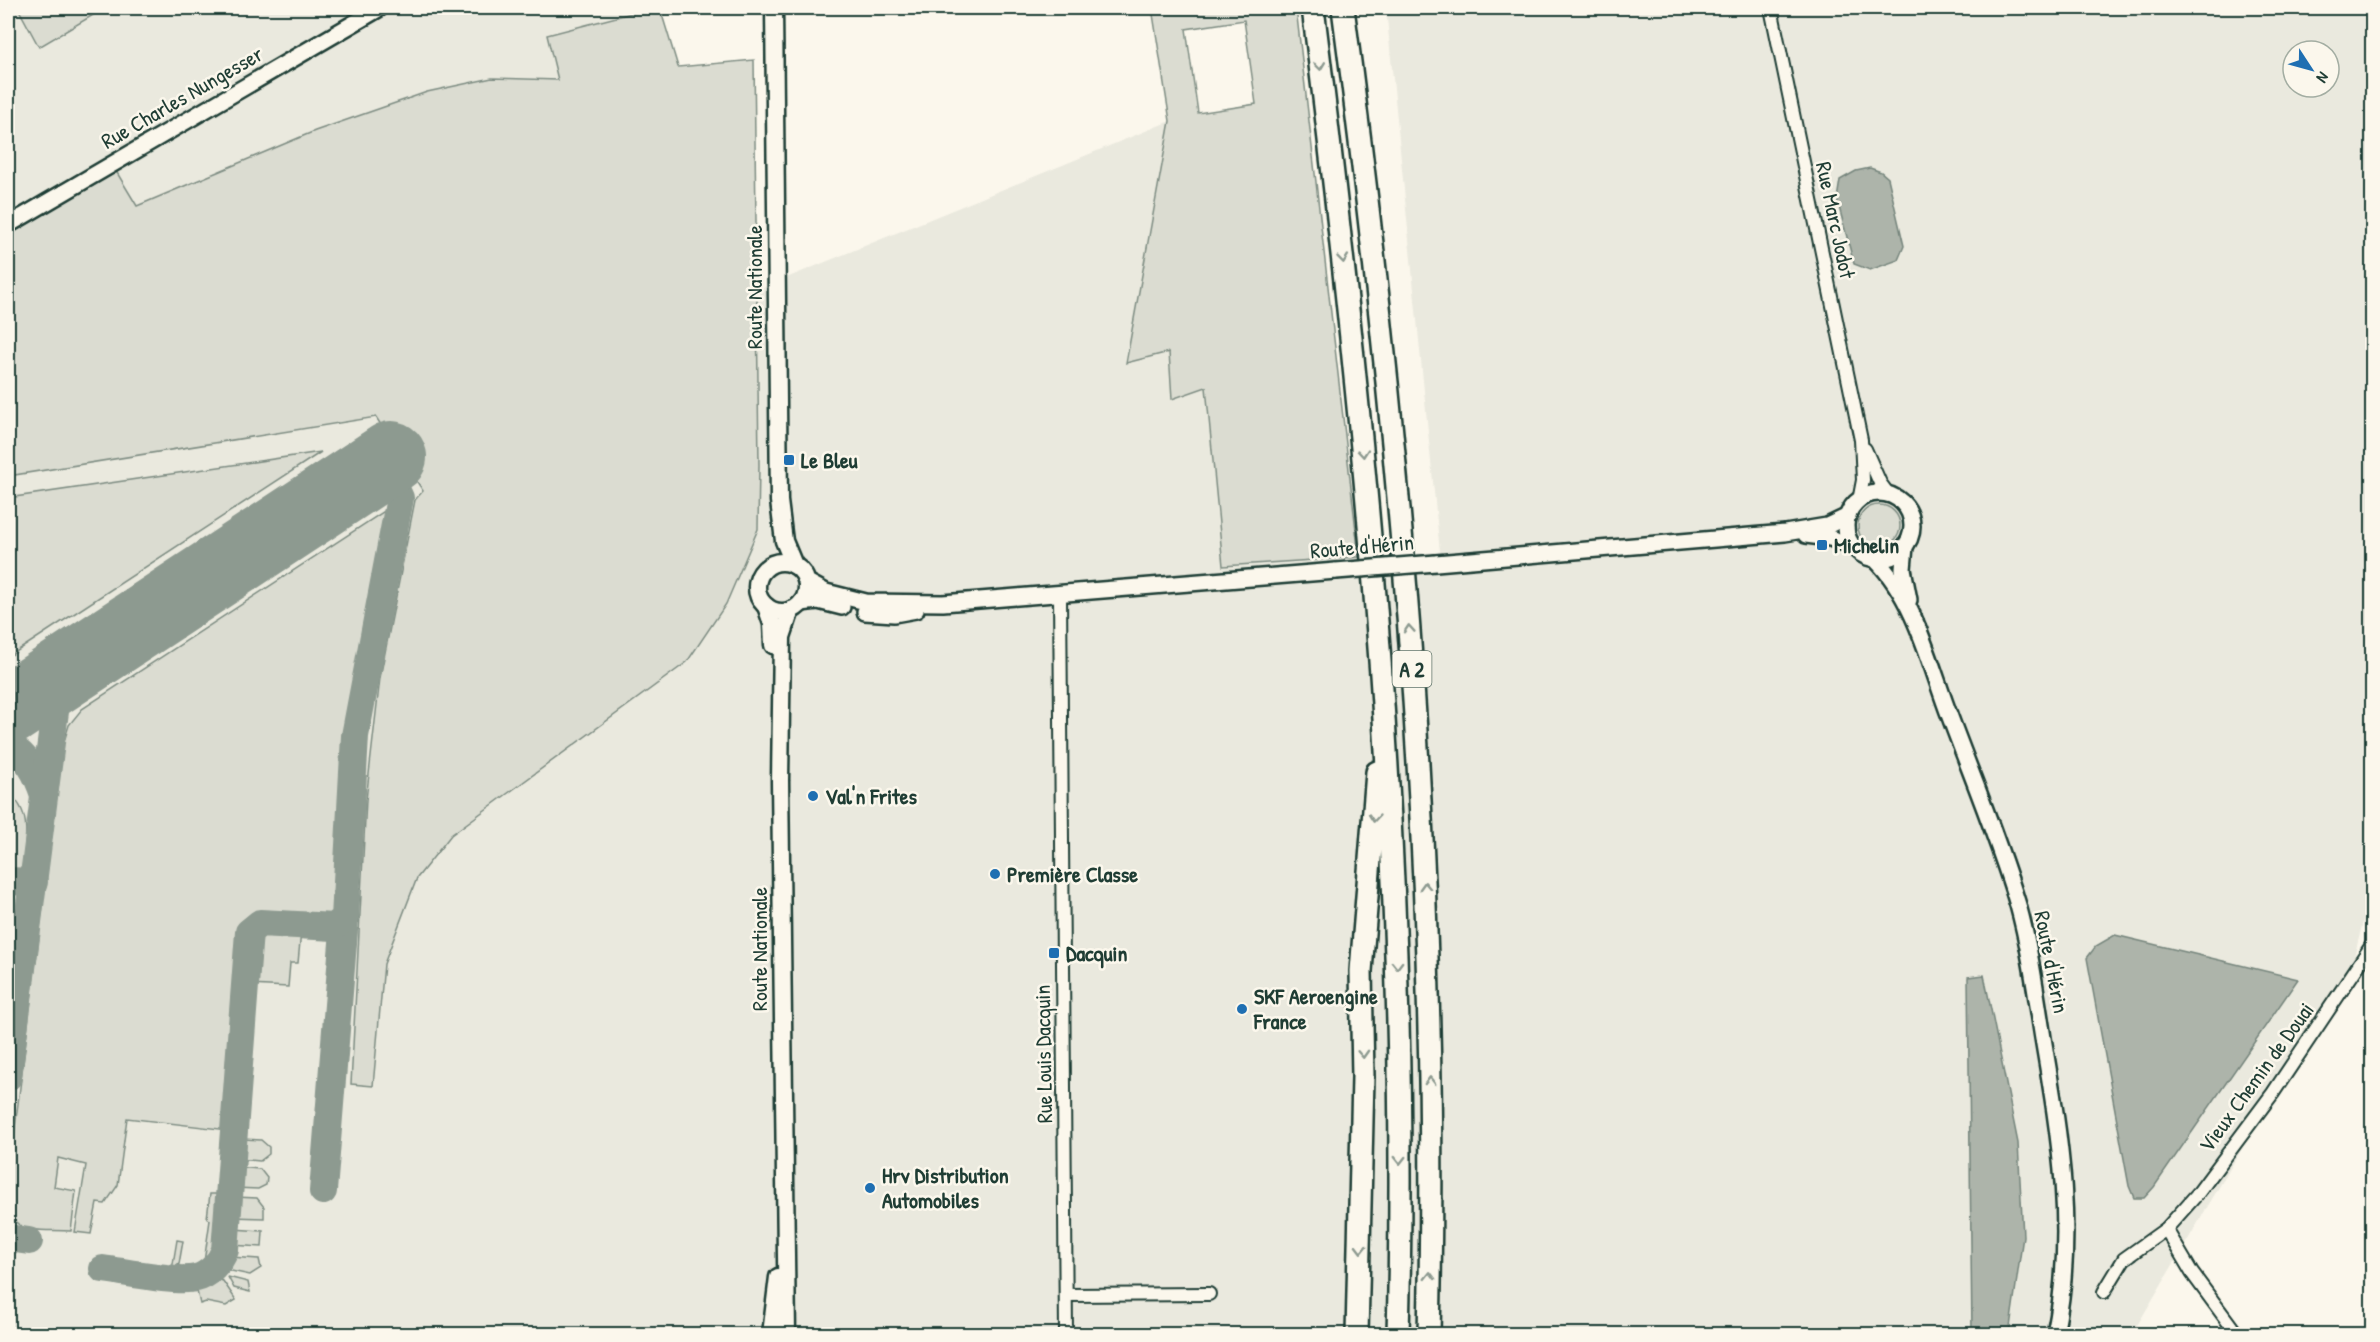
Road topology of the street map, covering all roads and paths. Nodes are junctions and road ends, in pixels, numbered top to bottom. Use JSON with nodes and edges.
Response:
{"nodes":[{"id":1,"x":377,"y":8,"type":"edge"},
{"id":2,"x":774,"y":8,"type":"edge"},
{"id":3,"x":1313,"y":8,"type":"edge"},
{"id":4,"x":1343,"y":8,"type":"edge"},
{"id":5,"x":1771,"y":8,"type":"edge"},
{"id":6,"x":8,"y":225,"type":"edge"},
{"id":7,"x":1861,"y":441,"type":"junction"},
{"id":8,"x":1889,"y":495,"type":"junction"},
{"id":9,"x":778,"y":501,"type":"junction"},
{"id":10,"x":1859,"y":501,"type":"junction"},
{"id":11,"x":1848,"y":516,"type":"junction"},
{"id":12,"x":1785,"y":533,"type":"junction"},
{"id":13,"x":1853,"y":546,"type":"junction"},
{"id":14,"x":1905,"y":546,"type":"junction"},
{"id":15,"x":1875,"y":559,"type":"junction"},
{"id":16,"x":794,"y":565,"type":"junction"},
{"id":17,"x":767,"y":566,"type":"junction"},
{"id":18,"x":806,"y":581,"type":"junction"},
{"id":19,"x":1060,"y":594,"type":"junction"},
{"id":20,"x":943,"y":603,"type":"junction"},
{"id":21,"x":766,"y":606,"type":"junction"},
{"id":22,"x":796,"y":607,"type":"junction"},
{"id":23,"x":1912,"y":615,"type":"junction"},
{"id":24,"x":1381,"y":655,"type":"junction"},
{"id":25,"x":780,"y":781,"type":"junction"},
{"id":26,"x":2373,"y":945,"type":"edge"},
{"id":27,"x":783,"y":1117,"type":"junction"},
{"id":28,"x":2166,"y":1229,"type":"junction"},
{"id":29,"x":778,"y":1270,"type":"junction"},
{"id":30,"x":2104,"y":1292,"type":"dead end"},
{"id":31,"x":1209,"y":1294,"type":"dead end"},
{"id":32,"x":1066,"y":1295,"type":"junction"},
{"id":33,"x":771,"y":1335,"type":"edge"},
{"id":34,"x":778,"y":1335,"type":"edge"},
{"id":35,"x":787,"y":1335,"type":"edge"},
{"id":36,"x":1066,"y":1335,"type":"edge"},
{"id":37,"x":1357,"y":1335,"type":"edge"},
{"id":38,"x":1398,"y":1335,"type":"edge"},
{"id":39,"x":1429,"y":1335,"type":"edge"},
{"id":40,"x":2055,"y":1335,"type":"edge"},
{"id":41,"x":2237,"y":1335,"type":"edge"}],
"edges":[{"from":1,"to":6,"type":"street","name":"Rue Charles Nungesser"},
{"from":2,"to":9,"type":"main road","name":"Route Nationale"},
{"from":3,"to":24,"type":"highway","number":"A 2","one_way":true},
{"from":39,"to":4,"type":"highway","number":"A 2","one_way":true},
{"from":5,"to":7,"type":"street","name":"Rue Marc Jodot"},
{"from":7,"to":8,"type":"street","name":"Rue Marc Jodot"},
{"from":7,"to":10,"type":"street","name":"Rue Marc Jodot"},
{"from":8,"to":10,"type":"street"},
{"from":8,"to":14,"type":"street"},
{"from":9,"to":16,"type":"main road","name":"Route Nationale"},
{"from":9,"to":17,"type":"main road"},
{"from":10,"to":11,"type":"street"},
{"from":11,"to":12,"type":"street","name":"Route d'Hérin"},
{"from":11,"to":13,"type":"street"},
{"from":12,"to":13,"type":"street","name":"Route d'Hérin"},
{"from":12,"to":19,"type":"street","name":"Route d'Hérin","bridge":true},
{"from":13,"to":15,"type":"street"},
{"from":14,"to":15,"type":"street"},
{"from":14,"to":23,"type":"street","name":"Route d'Hérin"},
{"from":15,"to":23,"type":"street","name":"Route d'Hérin"},
{"from":16,"to":17,"type":"main road"},
{"from":16,"to":18,"type":"main road"},
{"from":17,"to":21,"type":"main road"},
{"from":18,"to":20,"type":"street","name":"Route d'Hérin"},
{"from":18,"to":22,"type":"main road"},
{"from":19,"to":20,"type":"street","name":"Route d'Hérin"},
{"from":19,"to":32,"type":"street","name":"Rue Louis Dacquin"},
{"from":20,"to":22,"type":"street","name":"Route d'Hérin"},
{"from":21,"to":22,"type":"main road"},
{"from":21,"to":25,"type":"main road","name":"Route Nationale"},
{"from":22,"to":25,"type":"main road","name":"Route Nationale"},
{"from":23,"to":40,"type":"street","name":"Route d'Hérin"},
{"from":24,"to":37,"type":"highway","one_way":true},
{"from":24,"to":38,"type":"highway","number":"A 2","one_way":true},
{"from":25,"to":27,"type":"main road","name":"Route Nationale"},
{"from":26,"to":28,"type":"street","name":"Vieux Chemin de Douai"},
{"from":27,"to":29,"type":"main road"},
{"from":27,"to":35,"type":"main road"},
{"from":28,"to":30,"type":"street","name":"Vieux Chemin de Douai"},
{"from":28,"to":41,"type":"street"},
{"from":29,"to":33,"type":"main road"},
{"from":29,"to":34,"type":"main road"},
{"from":31,"to":32,"type":"street"},
{"from":32,"to":36,"type":"street","name":"Rue Louis Dacquin"}]}
